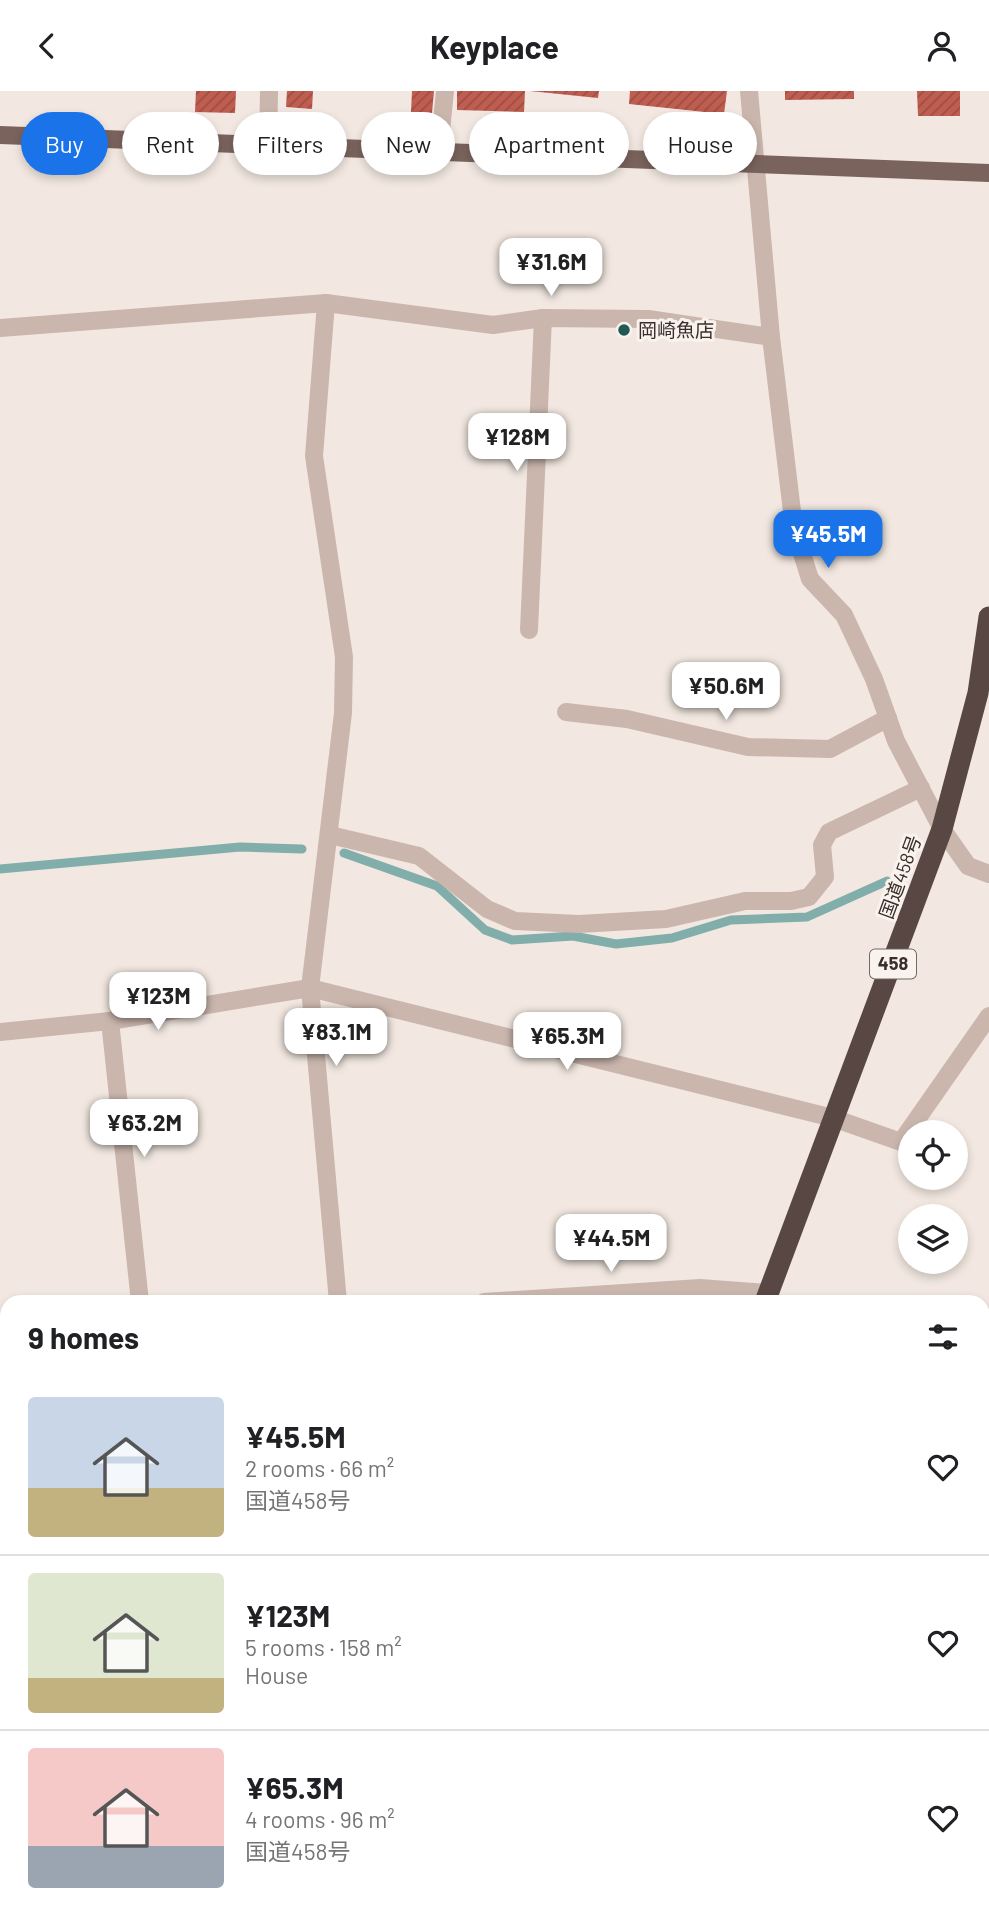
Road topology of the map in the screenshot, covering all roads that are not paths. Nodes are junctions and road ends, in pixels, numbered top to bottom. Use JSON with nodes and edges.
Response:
{"nodes":[{"id":1,"x":269,"y":91,"type":"edge"},
{"id":2,"x":445,"y":91,"type":"edge"},
{"id":3,"x":749,"y":91,"type":"edge"},
{"id":4,"x":269,"y":112,"type":"edge"},
{"id":5,"x":443,"y":112,"type":"edge"},
{"id":6,"x":751,"y":112,"type":"edge"},
{"id":7,"x":0,"y":135,"type":"edge"},
{"id":8,"x":233,"y":144,"type":"edge"},
{"id":9,"x":455,"y":152,"type":"edge"},
{"id":10,"x":643,"y":158,"type":"edge"},
{"id":11,"x":757,"y":162,"type":"edge"},
{"id":12,"x":989,"y":173,"type":"edge"},
{"id":13,"x":757,"y":174,"type":"edge"},
{"id":14,"x":326,"y":303,"type":"junction"},
{"id":15,"x":543,"y":318,"type":"junction"},
{"id":16,"x":0,"y":328,"type":"edge"},
{"id":17,"x":771,"y":337,"type":"junction"},
{"id":18,"x":989,"y":617,"type":"edge"},
{"id":19,"x":529,"y":630,"type":"dead end"},
{"id":20,"x":566,"y":712,"type":"dead end"},
{"id":21,"x":888,"y":718,"type":"junction"},
{"id":22,"x":921,"y":788,"type":"junction"},
{"id":23,"x":942,"y":829,"type":"junction"},
{"id":24,"x":330,"y":835,"type":"junction"},
{"id":25,"x":989,"y":874,"type":"edge"},
{"id":26,"x":310,"y":988,"type":"junction"},
{"id":27,"x":989,"y":1016,"type":"edge"},
{"id":28,"x":110,"y":1021,"type":"junction"},
{"id":29,"x":0,"y":1032,"type":"edge"},
{"id":30,"x":833,"y":1118,"type":"junction"},
{"id":31,"x":139,"y":1295,"type":"edge"},
{"id":32,"x":337,"y":1295,"type":"edge"},
{"id":33,"x":585,"y":1295,"type":"edge"},
{"id":34,"x":748,"y":1295,"type":"edge"},
{"id":35,"x":767,"y":1295,"type":"edge"}],
"edges":[{"from":1,"to":4,"type":"street"},
{"from":2,"to":5,"type":"street"},
{"from":3,"to":6,"type":"street"},
{"from":7,"to":8,"type":"main road"},
{"from":9,"to":10,"type":"main road"},
{"from":11,"to":12,"type":"main road"},
{"from":13,"to":17,"type":"street"},
{"from":14,"to":15,"type":"street"},
{"from":14,"to":16,"type":"street"},
{"from":14,"to":24,"type":"street"},
{"from":15,"to":17,"type":"street"},
{"from":15,"to":19,"type":"street"},
{"from":17,"to":21,"type":"street"},
{"from":18,"to":23,"type":"highway","name":"国道458号","number":"458"},
{"from":20,"to":21,"type":"street"},
{"from":21,"to":22,"type":"street"},
{"from":22,"to":23,"type":"street"},
{"from":22,"to":24,"type":"street"},
{"from":23,"to":25,"type":"street"},
{"from":23,"to":30,"type":"highway","name":"国道458号","number":"458"},
{"from":24,"to":26,"type":"street"},
{"from":26,"to":28,"type":"street"},
{"from":26,"to":30,"type":"street"},
{"from":26,"to":32,"type":"street"},
{"from":27,"to":30,"type":"street"},
{"from":28,"to":29,"type":"street"},
{"from":28,"to":31,"type":"street"},
{"from":30,"to":35,"type":"highway","name":"国道458号","number":"458"},
{"from":33,"to":34,"type":"street"}]}
